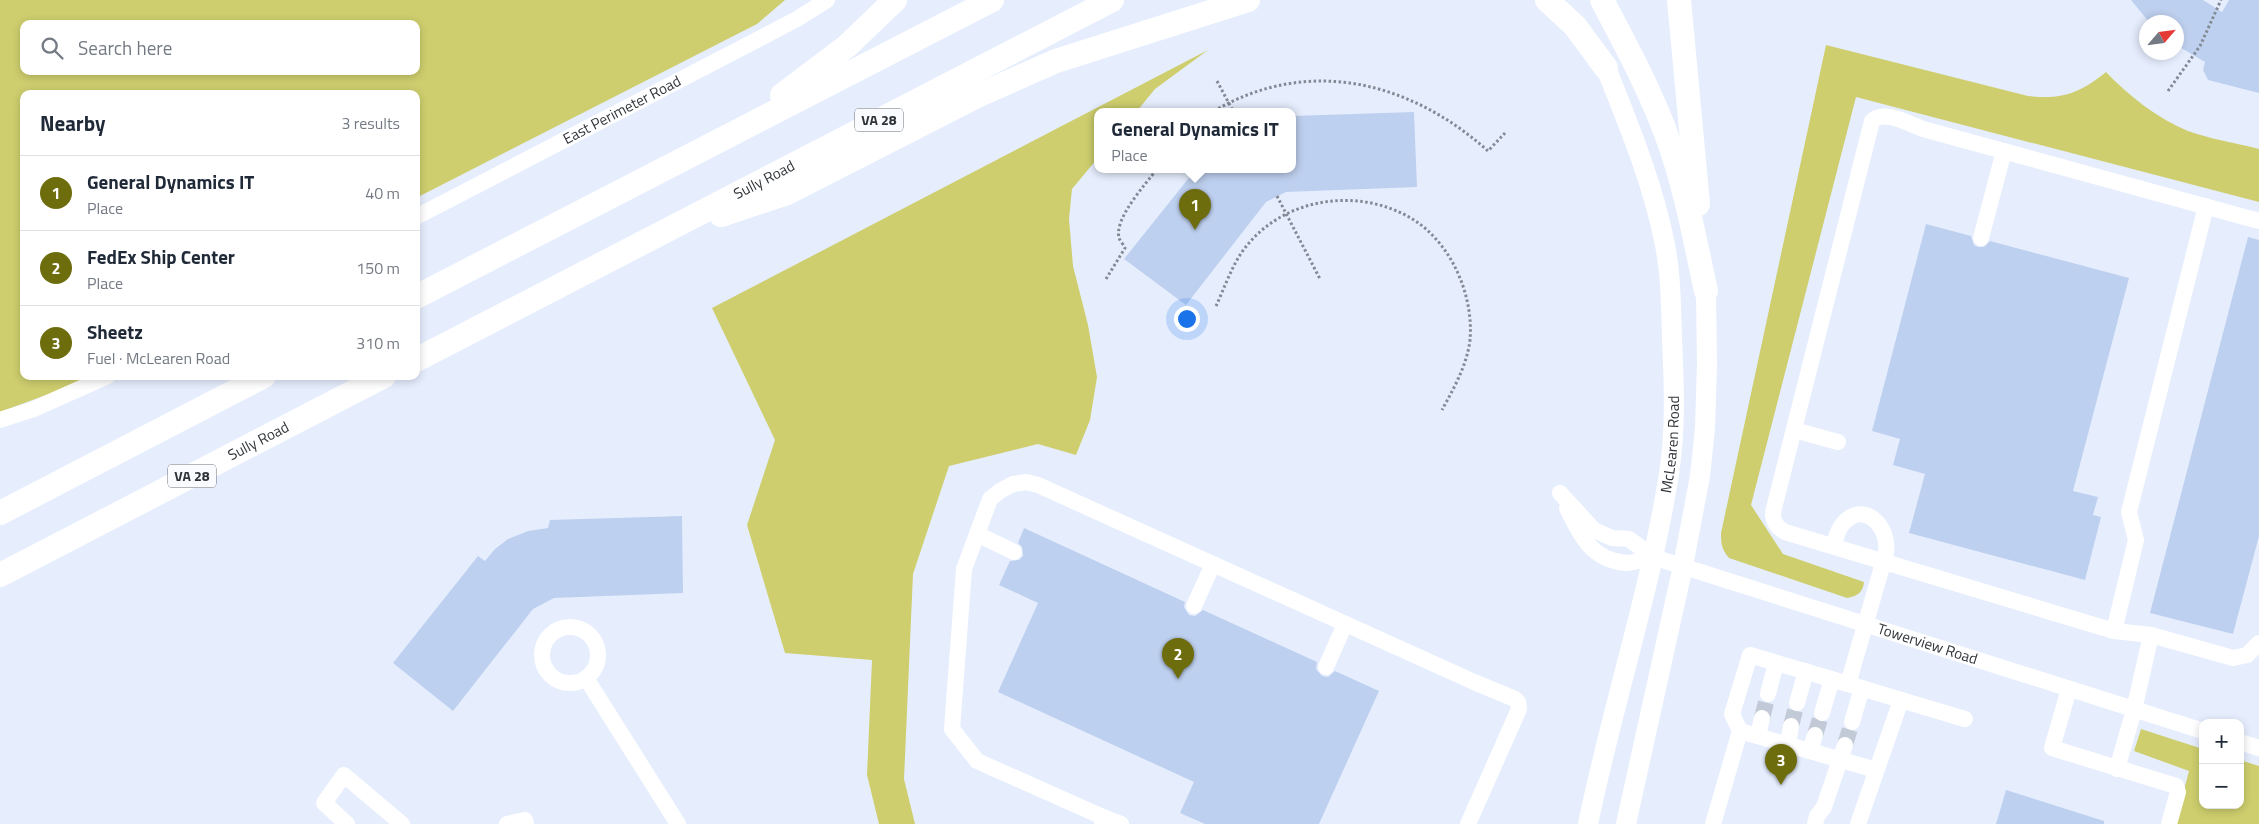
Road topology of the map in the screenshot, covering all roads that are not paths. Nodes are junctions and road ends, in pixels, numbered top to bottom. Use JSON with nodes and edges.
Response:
{"nodes":[{"id":1,"x":827,"y":0,"type":"edge"},
{"id":2,"x":895,"y":0,"type":"edge"},
{"id":3,"x":992,"y":0,"type":"edge"},
{"id":4,"x":1112,"y":0,"type":"edge"},
{"id":5,"x":1248,"y":0,"type":"edge"},
{"id":6,"x":1548,"y":0,"type":"edge"},
{"id":7,"x":1572,"y":0,"type":"edge"},
{"id":8,"x":1602,"y":0,"type":"edge"},
{"id":9,"x":1679,"y":0,"type":"edge"},
{"id":10,"x":1606,"y":68,"type":"junction"},
{"id":11,"x":710,"y":145,"type":"junction"},
{"id":12,"x":2004,"y":151,"type":"junction"},
{"id":13,"x":2206,"y":206,"type":"junction"},
{"id":14,"x":420,"y":215,"type":"edge"},
{"id":15,"x":2259,"y":221,"type":"edge"},
{"id":16,"x":1981,"y":238,"type":"dead end"},
{"id":17,"x":646,"y":241,"type":"junction"},
{"id":18,"x":1706,"y":290,"type":"junction"},
{"id":19,"x":420,"y":295,"type":"edge"},
{"id":20,"x":420,"y":358,"type":"edge"},
{"id":21,"x":99,"y":380,"type":"edge"},
{"id":22,"x":256,"y":380,"type":"edge"},
{"id":23,"x":376,"y":380,"type":"edge"},
{"id":24,"x":0,"y":420,"type":"edge"},
{"id":25,"x":1794,"y":430,"type":"junction"},
{"id":26,"x":1838,"y":442,"type":"dead end"},
{"id":27,"x":0,"y":513,"type":"edge"},
{"id":28,"x":977,"y":534,"type":"junction"},
{"id":29,"x":1833,"y":546,"type":"junction"},
{"id":30,"x":1014,"y":552,"type":"dead end"},
{"id":31,"x":1653,"y":558,"type":"junction"},
{"id":32,"x":1882,"y":561,"type":"junction"},
{"id":33,"x":1213,"y":564,"type":"junction"},
{"id":34,"x":1683,"y":566,"type":"junction"},
{"id":35,"x":0,"y":575,"type":"edge"},
{"id":36,"x":1194,"y":606,"type":"dead end"},
{"id":37,"x":1345,"y":624,"type":"junction"},
{"id":38,"x":1866,"y":624,"type":"junction"},
{"id":39,"x":2114,"y":631,"type":"junction"},
{"id":40,"x":2151,"y":635,"type":"junction"},
{"id":41,"x":2259,"y":643,"type":"edge"},
{"id":42,"x":1776,"y":663,"type":"junction"},
{"id":43,"x":1326,"y":667,"type":"dead end"},
{"id":44,"x":1806,"y":672,"type":"junction"},
{"id":45,"x":586,"y":678,"type":"dead end"},
{"id":46,"x":1847,"y":684,"type":"junction"},
{"id":47,"x":2069,"y":689,"type":"junction"},
{"id":48,"x":1768,"y":694,"type":"tunnel mouth"},
{"id":49,"x":1901,"y":700,"type":"junction"},
{"id":50,"x":1797,"y":703,"type":"tunnel mouth"},
{"id":51,"x":2134,"y":710,"type":"junction"},
{"id":52,"x":1822,"y":713,"type":"tunnel mouth"},
{"id":53,"x":1762,"y":718,"type":"tunnel mouth"},
{"id":54,"x":1965,"y":719,"type":"dead end"},
{"id":55,"x":1852,"y":722,"type":"tunnel mouth"},
{"id":56,"x":1791,"y":726,"type":"tunnel mouth"},
{"id":57,"x":2199,"y":730,"type":"edge"},
{"id":58,"x":1740,"y":731,"type":"junction"},
{"id":59,"x":1815,"y":735,"type":"tunnel mouth"},
{"id":60,"x":1758,"y":736,"type":"junction"},
{"id":61,"x":2244,"y":743,"type":"edge"},
{"id":62,"x":1788,"y":745,"type":"junction"},
{"id":63,"x":2259,"y":748,"type":"edge"},
{"id":64,"x":1810,"y":751,"type":"junction"},
{"id":65,"x":1843,"y":753,"type":"junction"},
{"id":66,"x":2116,"y":769,"type":"junction"},
{"id":67,"x":1876,"y":770,"type":"junction"},
{"id":68,"x":1102,"y":821,"type":"edge"},
{"id":69,"x":347,"y":824,"type":"edge"},
{"id":70,"x":402,"y":824,"type":"edge"},
{"id":71,"x":508,"y":824,"type":"edge"},
{"id":72,"x":526,"y":824,"type":"edge"},
{"id":73,"x":678,"y":824,"type":"edge"},
{"id":74,"x":1121,"y":824,"type":"edge"},
{"id":75,"x":1468,"y":824,"type":"edge"},
{"id":76,"x":1588,"y":824,"type":"edge"},
{"id":77,"x":1626,"y":824,"type":"edge"},
{"id":78,"x":1714,"y":824,"type":"edge"},
{"id":79,"x":1815,"y":824,"type":"edge"},
{"id":80,"x":1858,"y":824,"type":"edge"},
{"id":81,"x":2169,"y":824,"type":"edge"}],
"edges":[{"from":1,"to":14,"type":"street","name":"East Perimeter Road"},
{"from":2,"to":11,"type":"highway"},
{"from":3,"to":11,"type":"highway"},
{"from":4,"to":17,"type":"highway","name":"Sully Road","number":"VA 28"},
{"from":5,"to":17,"type":"highway"},
{"from":6,"to":10,"type":"highway"},
{"from":7,"to":10,"type":"highway"},
{"from":8,"to":18,"type":"highway"},
{"from":9,"to":18,"type":"highway"},
{"from":10,"to":31,"type":"main road","name":"McLearen Road"},
{"from":11,"to":19,"type":"highway"},
{"from":12,"to":13,"type":"street"},
{"from":12,"to":16,"type":"street"},
{"from":12,"to":25,"type":"street"},
{"from":13,"to":15,"type":"street"},
{"from":13,"to":39,"type":"street"},
{"from":17,"to":20,"type":"highway","name":"Sully Road","number":"VA 28"},
{"from":18,"to":34,"type":"main road"},
{"from":21,"to":24,"type":"street"},
{"from":22,"to":27,"type":"highway"},
{"from":23,"to":35,"type":"highway","name":"Sully Road","number":"VA 28"},
{"from":25,"to":26,"type":"street"},
{"from":25,"to":29,"type":"street"},
{"from":28,"to":30,"type":"street"},
{"from":28,"to":33,"type":"street"},
{"from":28,"to":68,"type":"street"},
{"from":29,"to":32,"type":"street"},
{"from":29,"to":32,"type":"street"},
{"from":31,"to":31,"type":"street"},
{"from":31,"to":34,"type":"street","name":"Towerview Road"},
{"from":31,"to":76,"type":"main road","name":"McLearen Road"},
{"from":32,"to":38,"type":"street"},
{"from":32,"to":39,"type":"street"},
{"from":33,"to":36,"type":"street"},
{"from":33,"to":37,"type":"street"},
{"from":34,"to":38,"type":"street","name":"Towerview Road"},
{"from":34,"to":77,"type":"main road"},
{"from":37,"to":43,"type":"street"},
{"from":37,"to":75,"type":"street"},
{"from":38,"to":46,"type":"street"},
{"from":38,"to":47,"type":"street","name":"Towerview Road"},
{"from":39,"to":40,"type":"street"},
{"from":40,"to":41,"type":"street"},
{"from":40,"to":51,"type":"street"},
{"from":42,"to":44,"type":"street"},
{"from":42,"to":48,"type":"street"},
{"from":42,"to":58,"type":"street"},
{"from":44,"to":46,"type":"street"},
{"from":44,"to":50,"type":"street"},
{"from":45,"to":73,"type":"street"},
{"from":46,"to":49,"type":"street"},
{"from":46,"to":52,"type":"street"},
{"from":46,"to":55,"type":"street"},
{"from":47,"to":51,"type":"street","name":"Towerview Road"},
{"from":47,"to":66,"type":"street"},
{"from":49,"to":54,"type":"street"},
{"from":49,"to":67,"type":"street"},
{"from":51,"to":57,"type":"street","name":"Towerview Road"},
{"from":51,"to":66,"type":"street"},
{"from":53,"to":60,"type":"street"},
{"from":56,"to":62,"type":"street"},
{"from":58,"to":60,"type":"street"},
{"from":58,"to":78,"type":"street"},
{"from":59,"to":64,"type":"street"},
{"from":60,"to":62,"type":"street"},
{"from":61,"to":63,"type":"street"},
{"from":62,"to":64,"type":"street"},
{"from":64,"to":65,"type":"street"},
{"from":65,"to":67,"type":"street"},
{"from":65,"to":79,"type":"street"},
{"from":66,"to":81,"type":"street"},
{"from":67,"to":80,"type":"street"},
{"from":68,"to":74,"type":"street"},
{"from":69,"to":70,"type":"street"},
{"from":71,"to":72,"type":"street"}]}
